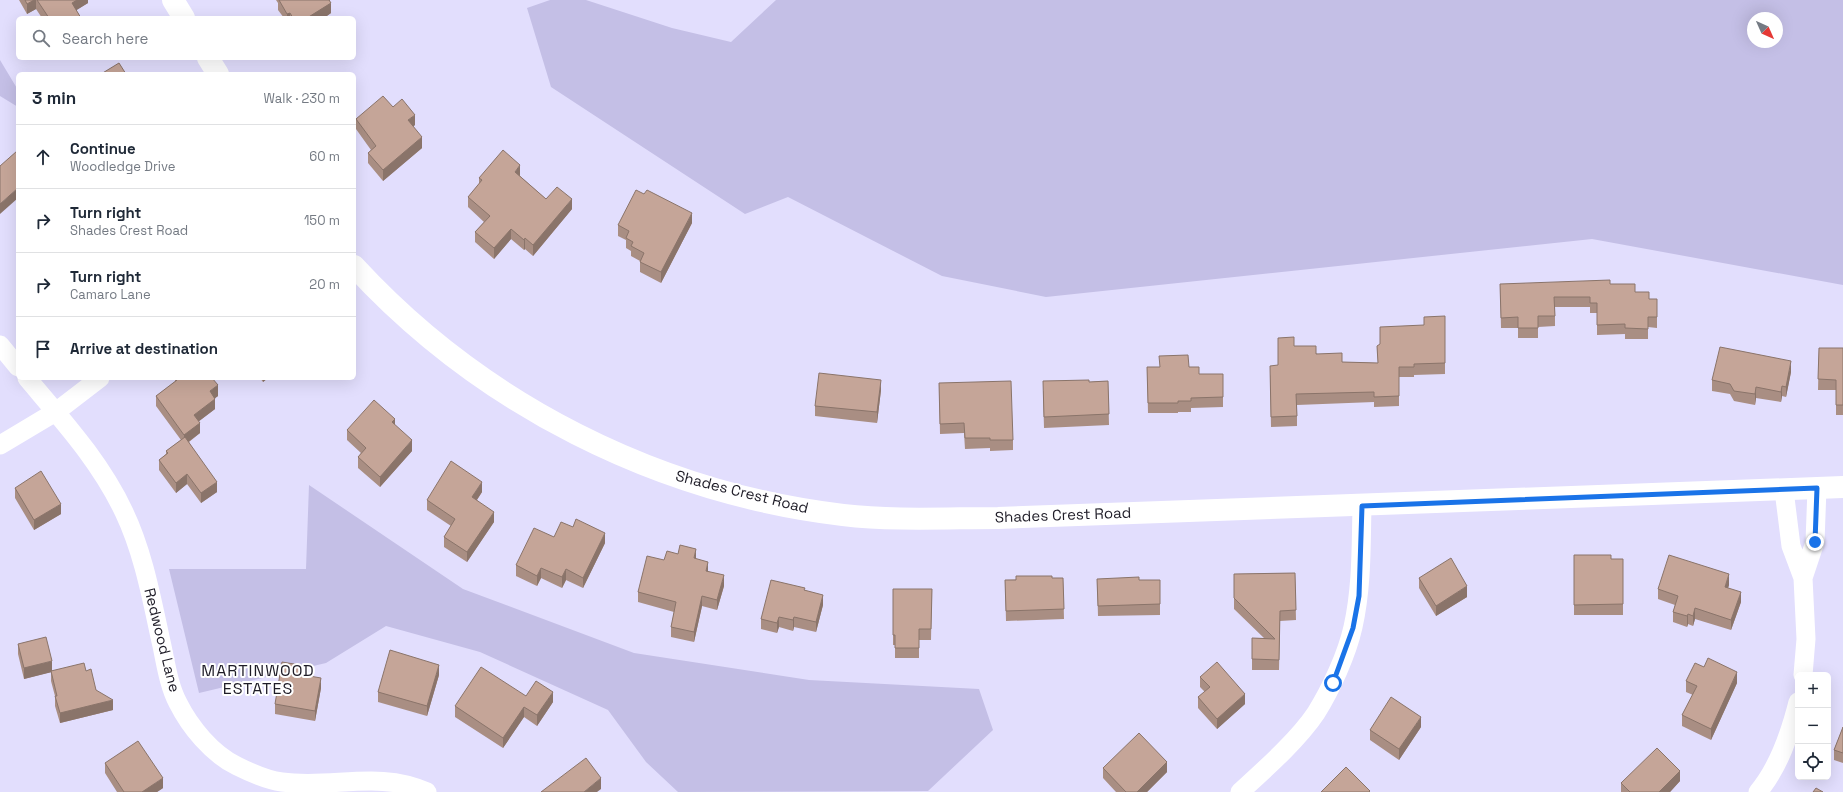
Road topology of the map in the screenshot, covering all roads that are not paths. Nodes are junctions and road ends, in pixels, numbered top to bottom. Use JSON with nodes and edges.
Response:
{"nodes":[{"id":1,"x":173,"y":0,"type":"edge"},
{"id":2,"x":183,"y":16,"type":"edge"},
{"id":3,"x":209,"y":60,"type":"edge"},
{"id":4,"x":217,"y":72,"type":"edge"},
{"id":5,"x":356,"y":268,"type":"edge"},
{"id":6,"x":0,"y":345,"type":"edge"},
{"id":7,"x":16,"y":364,"type":"edge"},
{"id":8,"x":30,"y":380,"type":"edge"},
{"id":9,"x":97,"y":380,"type":"edge"},
{"id":10,"x":57,"y":411,"type":"junction"},
{"id":11,"x":0,"y":445,"type":"edge"},
{"id":12,"x":1843,"y":487,"type":"edge"},
{"id":13,"x":1817,"y":488,"type":"junction"},
{"id":14,"x":1784,"y":490,"type":"junction"},
{"id":15,"x":1362,"y":506,"type":"junction"},
{"id":16,"x":1803,"y":578,"type":"junction"},
{"id":17,"x":1803,"y":672,"type":"edge"},
{"id":18,"x":1796,"y":708,"type":"edge"},
{"id":19,"x":427,"y":792,"type":"edge"},
{"id":20,"x":1240,"y":792,"type":"edge"},
{"id":21,"x":1758,"y":792,"type":"edge"}],
"edges":[{"from":1,"to":2,"type":"street"},
{"from":3,"to":4,"type":"street"},
{"from":5,"to":15,"type":"street","name":"Shades Crest Road"},
{"from":6,"to":7,"type":"street"},
{"from":8,"to":10,"type":"street","name":"Redwood Lane"},
{"from":9,"to":10,"type":"street"},
{"from":10,"to":11,"type":"street"},
{"from":10,"to":19,"type":"street","name":"Redwood Lane"},
{"from":12,"to":13,"type":"street","name":"Shades Crest Road"},
{"from":13,"to":14,"type":"street","name":"Shades Crest Road"},
{"from":13,"to":16,"type":"street"},
{"from":14,"to":15,"type":"street","name":"Shades Crest Road"},
{"from":14,"to":16,"type":"street"},
{"from":15,"to":20,"type":"street"},
{"from":16,"to":17,"type":"street"},
{"from":18,"to":21,"type":"street"}]}
